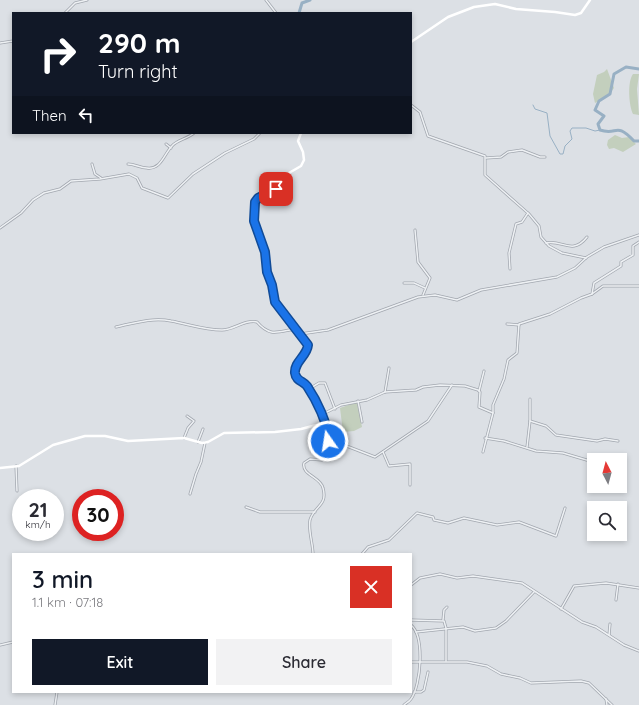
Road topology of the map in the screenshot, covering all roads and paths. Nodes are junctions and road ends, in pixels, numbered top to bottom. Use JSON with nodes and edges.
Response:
{"nodes":[{"id":1,"x":87,"y":0,"type":"edge"},
{"id":2,"x":266,"y":0,"type":"edge"},
{"id":3,"x":590,"y":0,"type":"edge"},
{"id":4,"x":66,"y":12,"type":"edge"},
{"id":5,"x":275,"y":12,"type":"edge"},
{"id":6,"x":12,"y":41,"type":"edge"},
{"id":7,"x":412,"y":41,"type":"edge"},
{"id":8,"x":0,"y":43,"type":"edge"},
{"id":9,"x":412,"y":106,"type":"edge"},
{"id":10,"x":192,"y":134,"type":"edge"},
{"id":11,"x":259,"y":134,"type":"edge"},
{"id":12,"x":301,"y":134,"type":"edge"},
{"id":13,"x":166,"y":144,"type":"dead end"},
{"id":14,"x":171,"y":148,"type":"junction"},
{"id":15,"x":545,"y":157,"type":"dead end"},
{"id":16,"x":486,"y":158,"type":"junction"},
{"id":17,"x":92,"y":164,"type":"dead end"},
{"id":18,"x":128,"y":164,"type":"dead end"},
{"id":19,"x":103,"y":179,"type":"junction"},
{"id":20,"x":528,"y":213,"type":"junction"},
{"id":21,"x":0,"y":224,"type":"edge"},
{"id":22,"x":1,"y":228,"type":"edge"},
{"id":23,"x":415,"y":230,"type":"dead end"},
{"id":24,"x":639,"y":235,"type":"edge"},
{"id":25,"x":587,"y":237,"type":"dead end"},
{"id":26,"x":639,"y":242,"type":"edge"},
{"id":27,"x":546,"y":243,"type":"junction"},
{"id":28,"x":586,"y":258,"type":"junction"},
{"id":29,"x":510,"y":269,"type":"dead end"},
{"id":30,"x":404,"y":283,"type":"dead end"},
{"id":31,"x":639,"y":286,"type":"edge"},
{"id":32,"x":425,"y":288,"type":"junction"},
{"id":33,"x":592,"y":294,"type":"junction"},
{"id":34,"x":423,"y":296,"type":"junction"},
{"id":35,"x":508,"y":324,"type":"dead end"},
{"id":36,"x":519,"y":325,"type":"junction"},
{"id":37,"x":116,"y":327,"type":"dead end"},
{"id":38,"x":295,"y":329,"type":"junction"},
{"id":39,"x":300,"y":334,"type":"junction"},
{"id":40,"x":389,"y":368,"type":"dead end"},
{"id":41,"x":484,"y":370,"type":"dead end"},
{"id":42,"x":452,"y":385,"type":"junction"},
{"id":43,"x":308,"y":389,"type":"junction"},
{"id":44,"x":479,"y":391,"type":"junction"},
{"id":45,"x":385,"y":392,"type":"junction"},
{"id":46,"x":530,"y":399,"type":"dead end"},
{"id":47,"x":358,"y":401,"type":"junction"},
{"id":48,"x":335,"y":409,"type":"junction"},
{"id":49,"x":493,"y":413,"type":"junction"},
{"id":50,"x":321,"y":415,"type":"junction"},
{"id":51,"x":187,"y":416,"type":"dead end"},
{"id":52,"x":530,"y":421,"type":"junction"},
{"id":53,"x":362,"y":422,"type":"dead end"},
{"id":54,"x":324,"y":423,"type":"junction"},
{"id":55,"x":203,"y":429,"type":"dead end"},
{"id":56,"x":184,"y":438,"type":"junction"},
{"id":57,"x":486,"y":438,"type":"junction"},
{"id":58,"x":328,"y":441,"type":"junction"},
{"id":59,"x":618,"y":441,"type":"dead end"},
{"id":60,"x":198,"y":442,"type":"junction"},
{"id":61,"x":205,"y":443,"type":"junction"},
{"id":62,"x":527,"y":447,"type":"junction"},
{"id":63,"x":383,"y":452,"type":"junction"},
{"id":64,"x":483,"y":452,"type":"dead end"},
{"id":65,"x":587,"y":459,"type":"edge"},
{"id":66,"x":16,"y":466,"type":"junction"},
{"id":67,"x":0,"y":468,"type":"edge"},
{"id":68,"x":410,"y":485,"type":"dead end"},
{"id":69,"x":17,"y":489,"type":"edge"},
{"id":70,"x":190,"y":494,"type":"dead end"},
{"id":71,"x":246,"y":507,"type":"dead end"},
{"id":72,"x":565,"y":508,"type":"dead end"},
{"id":73,"x":315,"y":512,"type":"junction"},
{"id":74,"x":313,"y":553,"type":"edge"},
{"id":75,"x":363,"y":553,"type":"edge"},
{"id":76,"x":412,"y":584,"type":"edge"},
{"id":77,"x":618,"y":584,"type":"junction"},
{"id":78,"x":639,"y":588,"type":"edge"},
{"id":79,"x":534,"y":592,"type":"junction"},
{"id":80,"x":616,"y":600,"type":"dead end"},
{"id":81,"x":447,"y":607,"type":"dead end"},
{"id":82,"x":561,"y":609,"type":"junction"},
{"id":83,"x":412,"y":620,"type":"edge"},
{"id":84,"x":443,"y":620,"type":"junction"},
{"id":85,"x":610,"y":624,"type":"dead end"},
{"id":86,"x":412,"y":626,"type":"edge"},
{"id":87,"x":446,"y":628,"type":"junction"},
{"id":88,"x":416,"y":632,"type":"junction"},
{"id":89,"x":609,"y":635,"type":"junction"},
{"id":90,"x":12,"y":642,"type":"edge"},
{"id":91,"x":0,"y":645,"type":"edge"},
{"id":92,"x":639,"y":651,"type":"edge"},
{"id":93,"x":446,"y":661,"type":"junction"},
{"id":94,"x":412,"y":662,"type":"edge"},
{"id":95,"x":420,"y":662,"type":"junction"},
{"id":96,"x":428,"y":672,"type":"dead end"},
{"id":97,"x":414,"y":692,"type":"junction"},
{"id":98,"x":57,"y":693,"type":"edge"},
{"id":99,"x":606,"y":699,"type":"junction"},
{"id":100,"x":55,"y":705,"type":"edge"},
{"id":101,"x":404,"y":705,"type":"edge"},
{"id":102,"x":607,"y":705,"type":"edge"},
{"id":103,"x":612,"y":705,"type":"edge"}],
"edges":[{"from":1,"to":4,"type":"street"},
{"from":2,"to":5,"type":"street"},
{"from":3,"to":7,"type":"street"},
{"from":6,"to":8,"type":"street"},
{"from":9,"to":16,"type":"street"},
{"from":10,"to":14,"type":"street"},
{"from":11,"to":19,"type":"street"},
{"from":12,"to":38,"type":"street"},
{"from":13,"to":14,"type":"street"},
{"from":14,"to":18,"type":"street"},
{"from":15,"to":16,"type":"street"},
{"from":16,"to":20,"type":"street"},
{"from":17,"to":19,"type":"street"},
{"from":19,"to":22,"type":"street"},
{"from":20,"to":27,"type":"street"},
{"from":20,"to":29,"type":"street"},
{"from":21,"to":22,"type":"street"},
{"from":23,"to":32,"type":"street"},
{"from":24,"to":28,"type":"street"},
{"from":25,"to":27,"type":"street"},
{"from":26,"to":33,"type":"street"},
{"from":27,"to":28,"type":"street"},
{"from":28,"to":34,"type":"street"},
{"from":30,"to":32,"type":"street"},
{"from":31,"to":33,"type":"street"},
{"from":32,"to":34,"type":"street"},
{"from":33,"to":36,"type":"street"},
{"from":34,"to":39,"type":"street"},
{"from":35,"to":36,"type":"street"},
{"from":36,"to":49,"type":"street"},
{"from":37,"to":38,"type":"street"},
{"from":38,"to":39,"type":"street"},
{"from":39,"to":43,"type":"street"},
{"from":40,"to":45,"type":"street"},
{"from":41,"to":44,"type":"street"},
{"from":42,"to":44,"type":"street"},
{"from":42,"to":45,"type":"street"},
{"from":42,"to":63,"type":"street"},
{"from":43,"to":48,"type":"street"},
{"from":43,"to":50,"type":"street"},
{"from":44,"to":49,"type":"street"},
{"from":45,"to":47,"type":"street"},
{"from":46,"to":52,"type":"street"},
{"from":47,"to":48,"type":"street"},
{"from":47,"to":53,"type":"street"},
{"from":48,"to":50,"type":"street"},
{"from":49,"to":57,"type":"street"},
{"from":50,"to":54,"type":"street"},
{"from":51,"to":56,"type":"street"},
{"from":52,"to":59,"type":"street"},
{"from":52,"to":62,"type":"street"},
{"from":54,"to":58,"type":"street"},
{"from":54,"to":61,"type":"street"},
{"from":55,"to":60,"type":"street"},
{"from":56,"to":60,"type":"street"},
{"from":56,"to":66,"type":"street"},
{"from":57,"to":62,"type":"street"},
{"from":57,"to":64,"type":"street"},
{"from":58,"to":63,"type":"street"},
{"from":58,"to":73,"type":"street"},
{"from":60,"to":61,"type":"street"},
{"from":61,"to":70,"type":"street"},
{"from":62,"to":65,"type":"street"},
{"from":63,"to":68,"type":"street"},
{"from":66,"to":67,"type":"street"},
{"from":66,"to":69,"type":"street"},
{"from":71,"to":73,"type":"street"},
{"from":72,"to":75,"type":"street"},
{"from":73,"to":74,"type":"street"},
{"from":76,"to":79,"type":"street"},
{"from":77,"to":78,"type":"street"},
{"from":77,"to":80,"type":"street"},
{"from":77,"to":82,"type":"street"},
{"from":79,"to":82,"type":"street"},
{"from":79,"to":87,"type":"street"},
{"from":81,"to":84,"type":"street"},
{"from":82,"to":89,"type":"street"},
{"from":83,"to":84,"type":"street"},
{"from":84,"to":87,"type":"street"},
{"from":85,"to":89,"type":"street"},
{"from":86,"to":88,"type":"street"},
{"from":87,"to":88,"type":"street"},
{"from":87,"to":93,"type":"street"},
{"from":88,"to":95,"type":"street"},
{"from":89,"to":92,"type":"street"},
{"from":90,"to":91,"type":"street"},
{"from":93,"to":95,"type":"street"},
{"from":93,"to":99,"type":"street"},
{"from":94,"to":95,"type":"street"},
{"from":95,"to":97,"type":"street"},
{"from":96,"to":97,"type":"street"},
{"from":97,"to":101,"type":"street"},
{"from":98,"to":100,"type":"street"},
{"from":99,"to":102,"type":"street"},
{"from":99,"to":103,"type":"street"}]}
